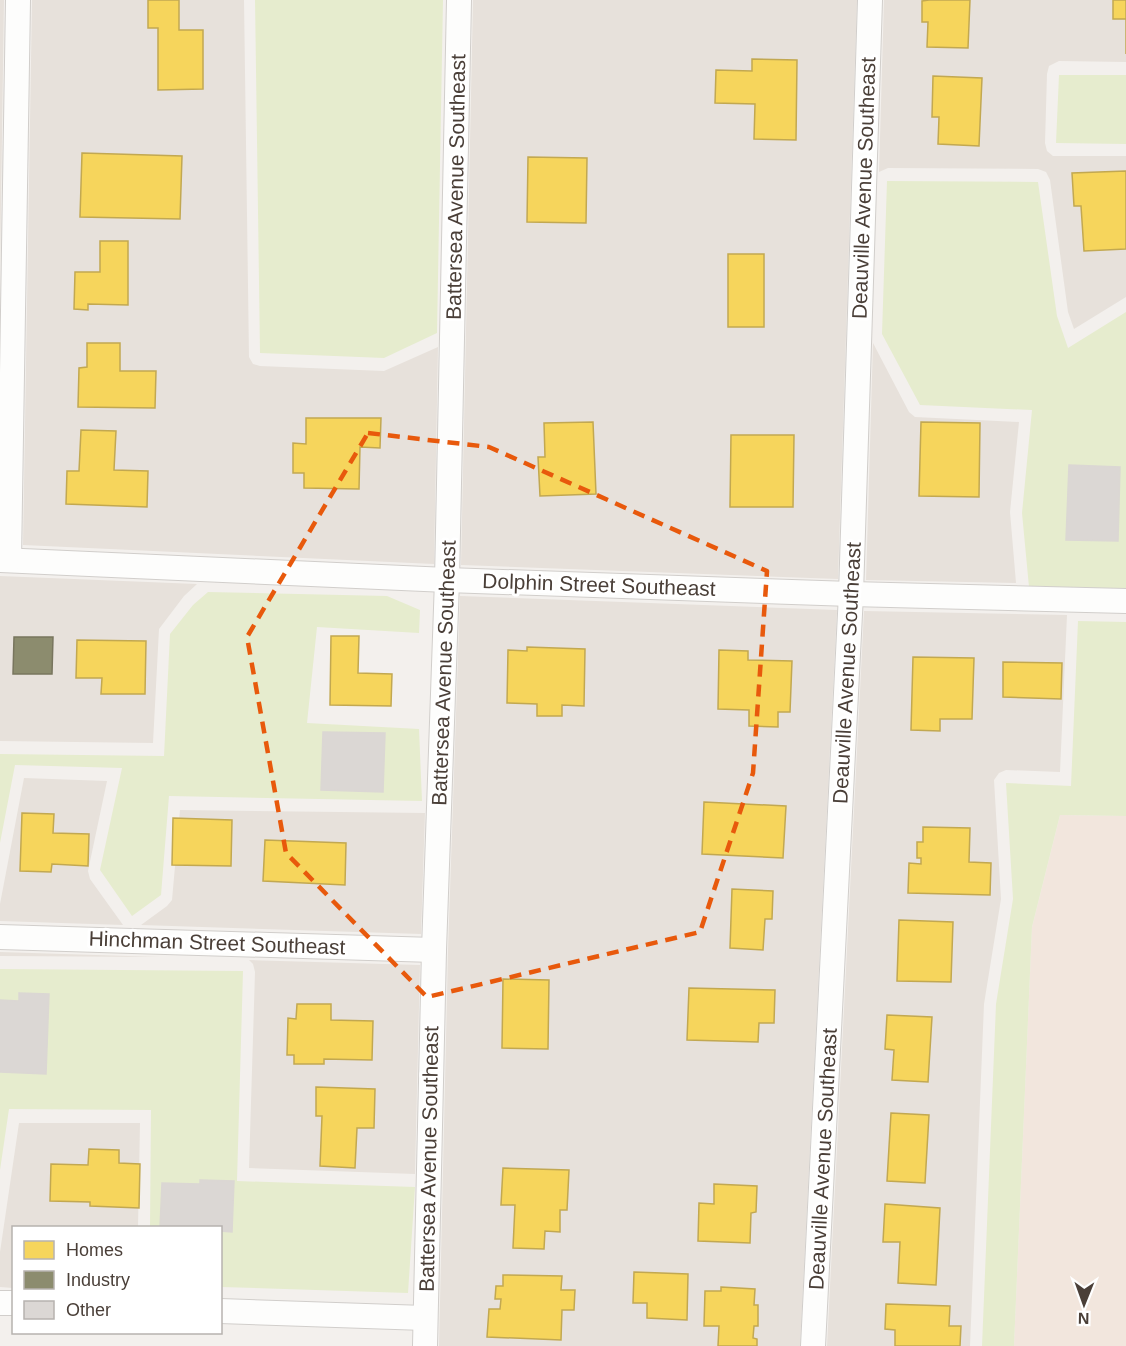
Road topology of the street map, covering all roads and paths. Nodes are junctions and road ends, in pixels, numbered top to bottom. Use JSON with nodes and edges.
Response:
{"nodes":[{"id":1,"x":18,"y":0,"type":"edge"},
{"id":2,"x":459,"y":0,"type":"edge"},
{"id":3,"x":870,"y":0,"type":"edge"},
{"id":4,"x":5,"y":560,"type":"edge"},
{"id":5,"x":447,"y":580,"type":"junction"},
{"id":6,"x":851,"y":594,"type":"junction"},
{"id":7,"x":1126,"y":601,"type":"edge"},
{"id":8,"x":0,"y":937,"type":"edge"},
{"id":9,"x":434,"y":950,"type":"junction"},
{"id":10,"x":222,"y":1311,"type":"edge"},
{"id":11,"x":425,"y":1318,"type":"junction"},
{"id":12,"x":425,"y":1346,"type":"edge"},
{"id":13,"x":813,"y":1346,"type":"edge"}],
"edges":[{"from":1,"to":4,"type":"street"},
{"from":2,"to":5,"type":"street","name":"Battersea Avenue Southeast"},
{"from":3,"to":6,"type":"street","name":"Deauville Avenue Southeast"},
{"from":4,"to":5,"type":"street","name":"Dolphin Street Southeast"},
{"from":5,"to":6,"type":"street","name":"Dolphin Street Southeast"},
{"from":5,"to":9,"type":"street","name":"Battersea Avenue Southeast"},
{"from":6,"to":7,"type":"street","name":"Dolphin Street Southeast"},
{"from":6,"to":13,"type":"street","name":"Deauville Avenue Southeast"},
{"from":8,"to":9,"type":"street","name":"Hinchman Street Southeast"},
{"from":9,"to":11,"type":"street","name":"Battersea Avenue Southeast"},
{"from":10,"to":11,"type":"street"},
{"from":11,"to":12,"type":"street","name":"Battersea Avenue Southeast"}]}
